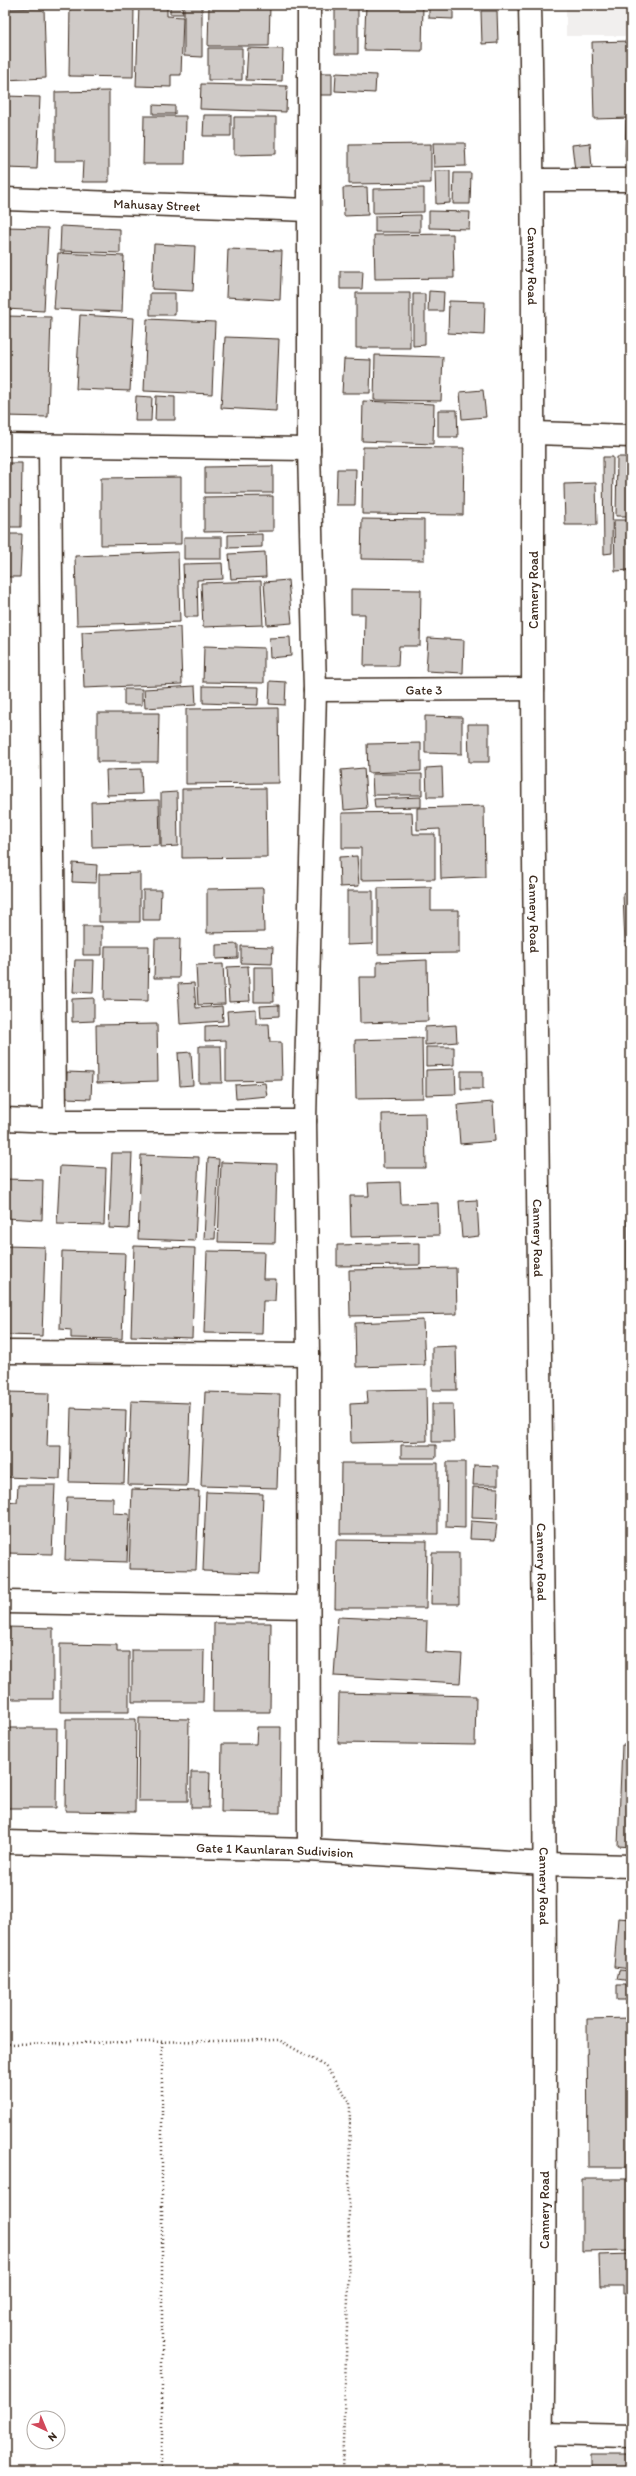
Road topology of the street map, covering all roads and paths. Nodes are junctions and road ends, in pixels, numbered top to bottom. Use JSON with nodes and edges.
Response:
{"nodes":[{"id":1,"x":309,"y":5,"type":"edge"},
{"id":2,"x":530,"y":5,"type":"edge"},
{"id":3,"x":534,"y":180,"type":"junction"},
{"id":4,"x":631,"y":180,"type":"edge"},
{"id":5,"x":5,"y":199,"type":"edge"},
{"id":6,"x":308,"y":210,"type":"junction"},
{"id":7,"x":534,"y":433,"type":"junction"},
{"id":8,"x":631,"y":436,"type":"edge"},
{"id":9,"x":5,"y":445,"type":"edge"},
{"id":10,"x":50,"y":446,"type":"junction"},
{"id":11,"x":309,"y":449,"type":"junction"},
{"id":12,"x":533,"y":689,"type":"junction"},
{"id":13,"x":315,"y":690,"type":"junction"},
{"id":14,"x":5,"y":1119,"type":"edge"},
{"id":15,"x":55,"y":1121,"type":"junction"},
{"id":16,"x":304,"y":1121,"type":"junction"},
{"id":17,"x":5,"y":1352,"type":"edge"},
{"id":18,"x":308,"y":1354,"type":"junction"},
{"id":19,"x":5,"y":1602,"type":"edge"},
{"id":20,"x":307,"y":1607,"type":"junction"},
{"id":21,"x":5,"y":1842,"type":"edge"},
{"id":22,"x":309,"y":1850,"type":"junction"},
{"id":23,"x":545,"y":1864,"type":"junction"},
{"id":24,"x":631,"y":1866,"type":"edge"},
{"id":25,"x":162,"y":2042,"type":"junction"},
{"id":26,"x":5,"y":2044,"type":"edge"},
{"id":27,"x":543,"y":2434,"type":"junction"},
{"id":28,"x":631,"y":2436,"type":"edge"},
{"id":29,"x":162,"y":2471,"type":"edge"},
{"id":30,"x":342,"y":2471,"type":"edge"},
{"id":31,"x":542,"y":2471,"type":"edge"}],
"edges":[{"from":1,"to":6,"type":"street"},
{"from":2,"to":3,"type":"street","name":"Cannery Road"},
{"from":3,"to":4,"type":"street"},
{"from":3,"to":7,"type":"street","name":"Cannery Road"},
{"from":5,"to":6,"type":"street","name":"Mahusay Street"},
{"from":6,"to":11,"type":"street"},
{"from":7,"to":8,"type":"street"},
{"from":7,"to":12,"type":"street","name":"Cannery Road"},
{"from":9,"to":10,"type":"street"},
{"from":10,"to":11,"type":"street"},
{"from":10,"to":15,"type":"street"},
{"from":11,"to":13,"type":"street"},
{"from":12,"to":13,"type":"street","name":"Gate 3"},
{"from":12,"to":23,"type":"street","name":"Cannery Road"},
{"from":13,"to":16,"type":"street"},
{"from":14,"to":15,"type":"street"},
{"from":15,"to":16,"type":"street"},
{"from":16,"to":18,"type":"street"},
{"from":17,"to":18,"type":"street"},
{"from":18,"to":20,"type":"street"},
{"from":19,"to":20,"type":"street"},
{"from":20,"to":22,"type":"street"},
{"from":21,"to":22,"type":"street","name":"Gate 1 Kaunlaran Sudivision"},
{"from":22,"to":23,"type":"street","name":"Gate 1 Kaunlaran Sudivision"},
{"from":23,"to":24,"type":"street","name":"Gate 1 Kaunlaran Sudivision"},
{"from":23,"to":27,"type":"street","name":"Cannery Road"},
{"from":25,"to":26,"type":"path"},
{"from":25,"to":29,"type":"path"},
{"from":25,"to":30,"type":"path"},
{"from":27,"to":28,"type":"street"},
{"from":27,"to":31,"type":"street","name":"Cannery Road"}]}
